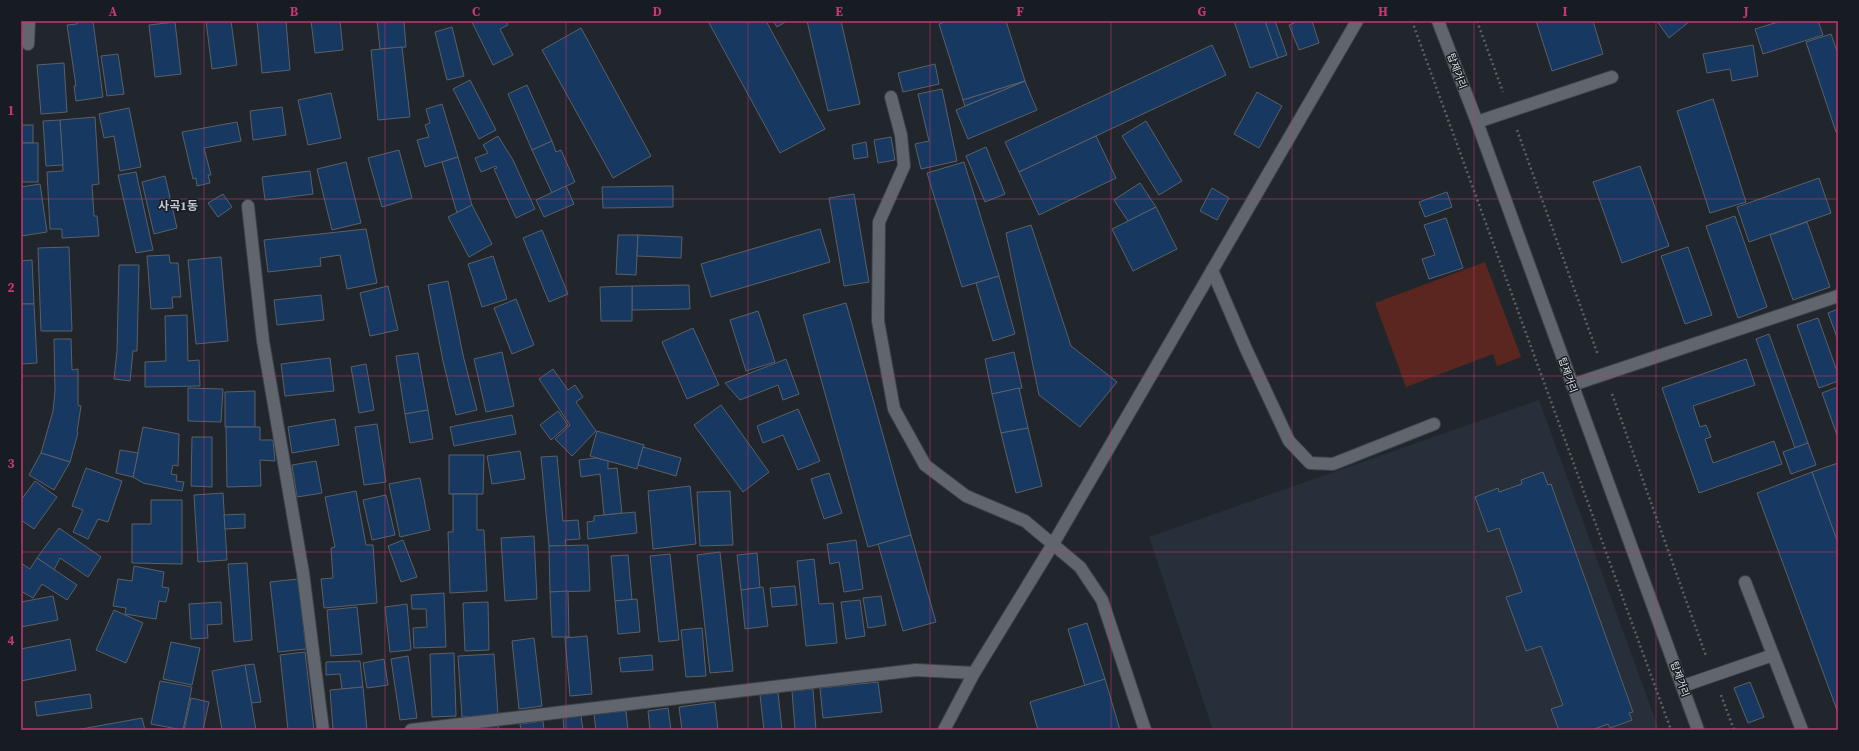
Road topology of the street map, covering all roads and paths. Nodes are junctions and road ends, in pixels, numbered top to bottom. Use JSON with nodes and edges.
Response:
{"nodes":[{"id":1,"x":29,"y":21,"type":"edge"},
{"id":2,"x":1357,"y":21,"type":"edge"},
{"id":3,"x":1412,"y":21,"type":"edge"},
{"id":4,"x":1438,"y":21,"type":"edge"},
{"id":5,"x":28,"y":44,"type":"dead end"},
{"id":6,"x":1612,"y":77,"type":"dead end"},
{"id":7,"x":891,"y":97,"type":"dead end"},
{"id":8,"x":1477,"y":122,"type":"junction"},
{"id":9,"x":248,"y":206,"type":"dead end"},
{"id":10,"x":1212,"y":270,"type":"junction"},
{"id":11,"x":1838,"y":296,"type":"edge"},
{"id":12,"x":1572,"y":385,"type":"junction"},
{"id":13,"x":1434,"y":424,"type":"dead end"},
{"id":14,"x":1053,"y":544,"type":"junction"},
{"id":15,"x":1745,"y":582,"type":"dead end"},
{"id":16,"x":1773,"y":656,"type":"junction"},
{"id":17,"x":974,"y":673,"type":"junction"},
{"id":18,"x":1682,"y":686,"type":"junction"},
{"id":19,"x":323,"y":730,"type":"edge"},
{"id":20,"x":411,"y":730,"type":"edge"},
{"id":21,"x":944,"y":730,"type":"edge"},
{"id":22,"x":1145,"y":730,"type":"edge"},
{"id":23,"x":1671,"y":730,"type":"edge"},
{"id":24,"x":1698,"y":730,"type":"edge"},
{"id":25,"x":1802,"y":730,"type":"edge"}],
"edges":[{"from":1,"to":5,"type":"street"},
{"from":2,"to":10,"type":"street"},
{"from":3,"to":23,"type":"path"},
{"from":4,"to":8,"type":"street","name":"탑제거리"},
{"from":6,"to":8,"type":"street"},
{"from":7,"to":14,"type":"street"},
{"from":8,"to":12,"type":"street","name":"탑제거리"},
{"from":9,"to":19,"type":"street"},
{"from":10,"to":13,"type":"street"},
{"from":10,"to":14,"type":"street"},
{"from":11,"to":12,"type":"street"},
{"from":12,"to":18,"type":"street","name":"탑제거리"},
{"from":14,"to":17,"type":"street"},
{"from":14,"to":22,"type":"street"},
{"from":15,"to":16,"type":"street"},
{"from":16,"to":18,"type":"street"},
{"from":16,"to":25,"type":"street"},
{"from":17,"to":20,"type":"street"},
{"from":17,"to":21,"type":"street"},
{"from":18,"to":24,"type":"street","name":"탑제거리"}]}
